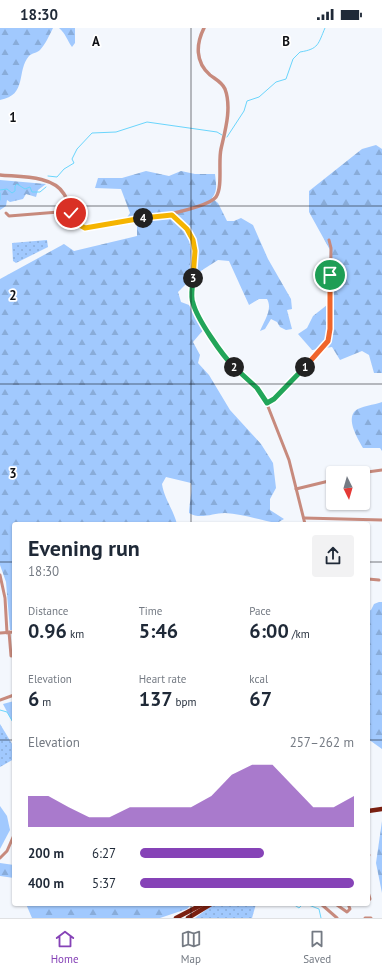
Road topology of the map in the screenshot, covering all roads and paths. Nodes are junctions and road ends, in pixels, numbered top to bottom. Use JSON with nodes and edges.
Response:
{"nodes":[{"id":1,"x":204,"y":28,"type":"edge"},
{"id":2,"x":0,"y":175,"type":"edge"},
{"id":3,"x":71,"y":211,"type":"junction"},
{"id":4,"x":6,"y":213,"type":"dead end"},
{"id":5,"x":172,"y":215,"type":"junction"},
{"id":6,"x":329,"y":240,"type":"dead end"},
{"id":7,"x":267,"y":403,"type":"junction"},
{"id":8,"x":382,"y":470,"type":"edge"},
{"id":9,"x":370,"y":472,"type":"edge"},
{"id":10,"x":326,"y":482,"type":"edge"},
{"id":11,"x":296,"y":489,"type":"junction"},
{"id":12,"x":304,"y":518,"type":"junction"},
{"id":13,"x":382,"y":520,"type":"edge"},
{"id":14,"x":305,"y":522,"type":"edge"},
{"id":15,"x":0,"y":575,"type":"edge"},
{"id":16,"x":370,"y":579,"type":"edge"},
{"id":17,"x":379,"y":580,"type":"dead end"},
{"id":18,"x":8,"y":632,"type":"junction"},
{"id":19,"x":12,"y":632,"type":"edge"},
{"id":20,"x":0,"y":633,"type":"edge"},
{"id":21,"x":11,"y":656,"type":"dead end"},
{"id":22,"x":12,"y":696,"type":"edge"},
{"id":23,"x":0,"y":700,"type":"edge"},
{"id":24,"x":382,"y":808,"type":"edge"},
{"id":25,"x":370,"y":811,"type":"edge"},
{"id":26,"x":12,"y":840,"type":"edge"},
{"id":27,"x":0,"y":858,"type":"edge"},
{"id":28,"x":200,"y":906,"type":"edge"},
{"id":29,"x":208,"y":906,"type":"edge"},
{"id":30,"x":323,"y":906,"type":"edge"},
{"id":31,"x":336,"y":906,"type":"edge"},
{"id":32,"x":338,"y":906,"type":"edge"},
{"id":33,"x":349,"y":906,"type":"edge"},
{"id":34,"x":330,"y":912,"type":"junction"},
{"id":35,"x":194,"y":916,"type":"edge"},
{"id":36,"x":185,"y":917,"type":"edge"},
{"id":37,"x":176,"y":918,"type":"edge"},
{"id":38,"x":336,"y":918,"type":"edge"},
{"id":39,"x":365,"y":918,"type":"edge"},
{"id":40,"x":371,"y":918,"type":"edge"}],
"edges":[{"from":1,"to":5,"type":"street"},
{"from":2,"to":3,"type":"street"},
{"from":3,"to":4,"type":"street"},
{"from":3,"to":5,"type":"street"},
{"from":5,"to":7,"type":"street"},
{"from":6,"to":7,"type":"street"},
{"from":7,"to":11,"type":"street"},
{"from":8,"to":9,"type":"street"},
{"from":10,"to":11,"type":"street"},
{"from":11,"to":12,"type":"street"},
{"from":12,"to":13,"type":"street"},
{"from":12,"to":14,"type":"street"},
{"from":15,"to":18,"type":"street"},
{"from":16,"to":17,"type":"street"},
{"from":18,"to":19,"type":"street"},
{"from":18,"to":20,"type":"street"},
{"from":18,"to":21,"type":"street"},
{"from":22,"to":23,"type":"street"},
{"from":24,"to":25,"type":"highway"},
{"from":26,"to":27,"type":"street"},
{"from":28,"to":36,"type":"highway"},
{"from":29,"to":35,"type":"highway"},
{"from":30,"to":34,"type":"street"},
{"from":31,"to":34,"type":"street"},
{"from":32,"to":33,"type":"street"},
{"from":34,"to":38,"type":"street"},
{"from":35,"to":36,"type":"highway"},
{"from":36,"to":37,"type":"highway"},
{"from":39,"to":40,"type":"street"}]}
